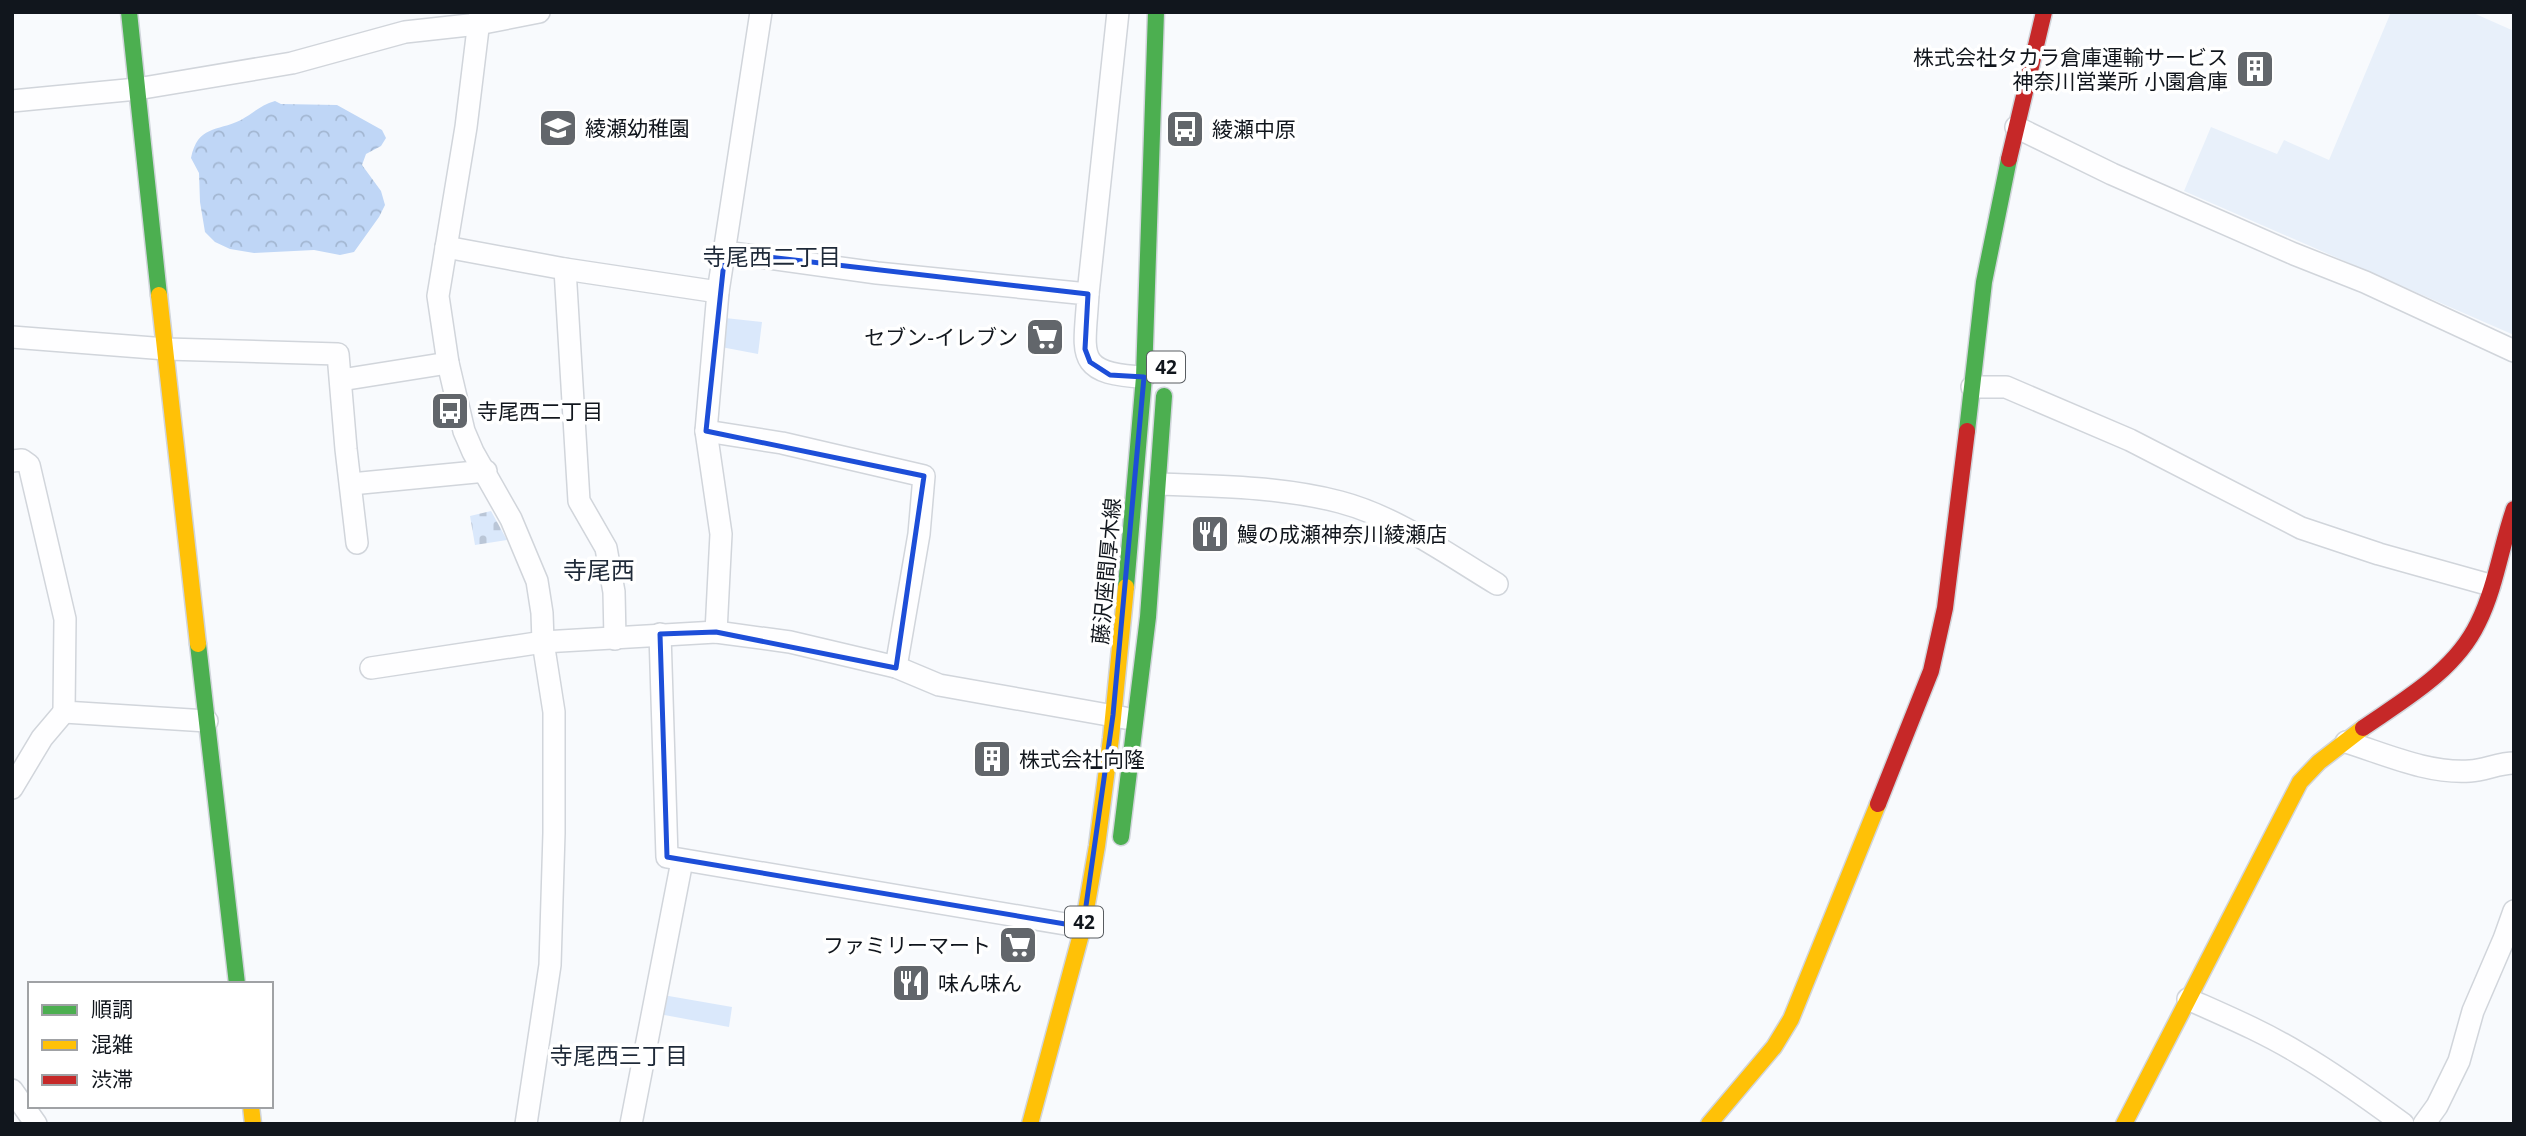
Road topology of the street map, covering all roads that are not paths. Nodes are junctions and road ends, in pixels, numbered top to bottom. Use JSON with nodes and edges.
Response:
{"nodes":[{"id":1,"x":129,"y":12,"type":"edge"},
{"id":2,"x":539,"y":12,"type":"edge"},
{"id":3,"x":761,"y":12,"type":"edge"},
{"id":4,"x":1118,"y":12,"type":"edge"},
{"id":5,"x":1156,"y":12,"type":"edge"},
{"id":6,"x":2045,"y":12,"type":"edge"},
{"id":7,"x":479,"y":18,"type":"edge"},
{"id":8,"x":137,"y":89,"type":"junction"},
{"id":9,"x":12,"y":101,"type":"edge"},
{"id":10,"x":2016,"y":127,"type":"junction"},
{"id":11,"x":446,"y":247,"type":"junction"},
{"id":12,"x":725,"y":252,"type":"junction"},
{"id":13,"x":565,"y":269,"type":"junction"},
{"id":14,"x":718,"y":292,"type":"junction"},
{"id":15,"x":1088,"y":294,"type":"junction"},
{"id":16,"x":12,"y":337,"type":"edge"},
{"id":17,"x":166,"y":349,"type":"junction"},
{"id":18,"x":2514,"y":351,"type":"edge"},
{"id":19,"x":448,"y":363,"type":"junction"},
{"id":20,"x":1154,"y":379,"type":"junction"},
{"id":21,"x":341,"y":380,"type":"junction"},
{"id":22,"x":1972,"y":387,"type":"junction"},
{"id":23,"x":706,"y":430,"type":"junction"},
{"id":24,"x":12,"y":461,"type":"edge"},
{"id":25,"x":486,"y":471,"type":"junction"},
{"id":26,"x":351,"y":484,"type":"junction"},
{"id":27,"x":1160,"y":484,"type":"junction"},
{"id":28,"x":2514,"y":509,"type":"edge"},
{"id":29,"x":357,"y":543,"type":"dead end"},
{"id":30,"x":1496,"y":584,"type":"dead end"},
{"id":31,"x":2490,"y":585,"type":"junction"},
{"id":32,"x":716,"y":632,"type":"junction"},
{"id":33,"x":660,"y":634,"type":"junction"},
{"id":34,"x":615,"y":639,"type":"junction"},
{"id":35,"x":543,"y":642,"type":"junction"},
{"id":36,"x":896,"y":667,"type":"junction"},
{"id":37,"x":371,"y":668,"type":"dead end"},
{"id":38,"x":64,"y":712,"type":"junction"},
{"id":39,"x":1113,"y":716,"type":"junction"},
{"id":40,"x":1138,"y":720,"type":"junction"},
{"id":41,"x":207,"y":721,"type":"junction"},
{"id":42,"x":2346,"y":741,"type":"junction"},
{"id":43,"x":2514,"y":763,"type":"edge"},
{"id":44,"x":12,"y":788,"type":"edge"},
{"id":45,"x":1119,"y":849,"type":"dead end"},
{"id":46,"x":682,"y":860,"type":"junction"},
{"id":47,"x":2514,"y":911,"type":"edge"},
{"id":48,"x":1083,"y":927,"type":"junction"},
{"id":49,"x":237,"y":982,"type":"edge"},
{"id":50,"x":2188,"y":999,"type":"junction"},
{"id":51,"x":12,"y":1090,"type":"edge"},
{"id":52,"x":36,"y":1124,"type":"edge"},
{"id":53,"x":526,"y":1124,"type":"edge"},
{"id":54,"x":631,"y":1124,"type":"edge"},
{"id":55,"x":1030,"y":1124,"type":"edge"},
{"id":56,"x":1709,"y":1124,"type":"edge"},
{"id":57,"x":2124,"y":1124,"type":"edge"},
{"id":58,"x":2403,"y":1124,"type":"edge"},
{"id":59,"x":2424,"y":1124,"type":"edge"}],
"edges":[{"from":1,"to":8,"type":"street"},
{"from":2,"to":7,"type":"street"},
{"from":3,"to":12,"type":"street"},
{"from":4,"to":15,"type":"street"},
{"from":5,"to":20,"type":"street","name":"藤沢座間厚木線","number":"42"},
{"from":6,"to":10,"type":"street"},
{"from":7,"to":8,"type":"street"},
{"from":7,"to":11,"type":"street"},
{"from":8,"to":9,"type":"street"},
{"from":8,"to":17,"type":"street"},
{"from":10,"to":18,"type":"street"},
{"from":10,"to":22,"type":"street"},
{"from":11,"to":13,"type":"street"},
{"from":11,"to":19,"type":"street"},
{"from":12,"to":14,"type":"street"},
{"from":12,"to":15,"type":"street"},
{"from":13,"to":14,"type":"street"},
{"from":13,"to":34,"type":"street"},
{"from":14,"to":23,"type":"street"},
{"from":15,"to":20,"type":"street"},
{"from":16,"to":17,"type":"street"},
{"from":17,"to":21,"type":"street"},
{"from":17,"to":41,"type":"street"},
{"from":19,"to":21,"type":"street"},
{"from":19,"to":25,"type":"street"},
{"from":20,"to":27,"type":"street","name":"藤沢座間厚木線","number":"42"},
{"from":20,"to":39,"type":"street","name":"藤沢座間厚木線","number":"42"},
{"from":21,"to":26,"type":"street"},
{"from":22,"to":31,"type":"street"},
{"from":22,"to":56,"type":"street"},
{"from":23,"to":32,"type":"street"},
{"from":23,"to":36,"type":"street"},
{"from":24,"to":38,"type":"street"},
{"from":25,"to":26,"type":"street"},
{"from":25,"to":35,"type":"street"},
{"from":26,"to":29,"type":"street"},
{"from":27,"to":30,"type":"street"},
{"from":27,"to":40,"type":"street","name":"藤沢座間厚木線","number":"42"},
{"from":28,"to":31,"type":"street"},
{"from":31,"to":42,"type":"street"},
{"from":32,"to":33,"type":"street"},
{"from":32,"to":36,"type":"street"},
{"from":33,"to":34,"type":"street"},
{"from":33,"to":46,"type":"street"},
{"from":34,"to":35,"type":"street"},
{"from":35,"to":37,"type":"street"},
{"from":35,"to":53,"type":"street"},
{"from":36,"to":39,"type":"street"},
{"from":38,"to":41,"type":"street"},
{"from":38,"to":44,"type":"street"},
{"from":39,"to":40,"type":"street"},
{"from":39,"to":48,"type":"street","name":"藤沢座間厚木線","number":"42"},
{"from":40,"to":45,"type":"street","name":"藤沢座間厚木線","number":"42"},
{"from":41,"to":49,"type":"street"},
{"from":42,"to":43,"type":"street"},
{"from":42,"to":50,"type":"street"},
{"from":46,"to":48,"type":"street"},
{"from":46,"to":54,"type":"street"},
{"from":47,"to":59,"type":"street"},
{"from":48,"to":55,"type":"street","name":"藤沢座間厚木線","number":"42"},
{"from":50,"to":57,"type":"street"},
{"from":50,"to":58,"type":"street"},
{"from":51,"to":52,"type":"street"}]}
